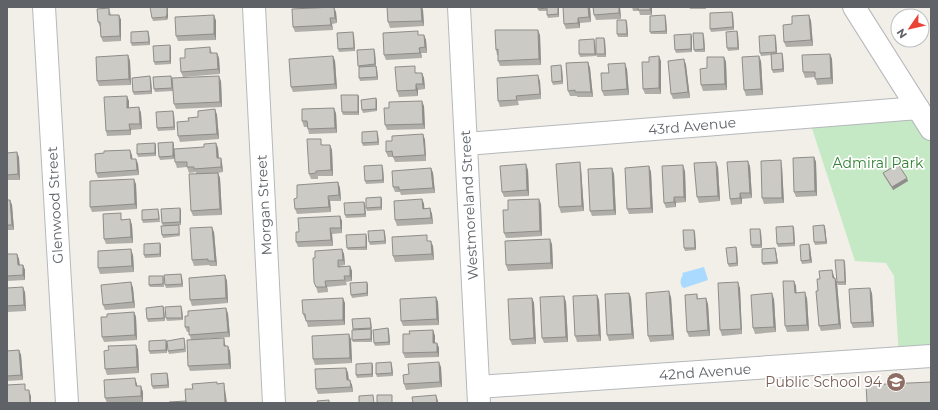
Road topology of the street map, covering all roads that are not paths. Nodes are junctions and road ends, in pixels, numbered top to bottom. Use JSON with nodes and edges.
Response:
{"nodes":[{"id":1,"x":44,"y":7,"type":"edge"},
{"id":2,"x":254,"y":7,"type":"edge"},
{"id":3,"x":459,"y":7,"type":"edge"},
{"id":4,"x":854,"y":7,"type":"edge"},
{"id":5,"x":918,"y":108,"type":"junction"},
{"id":6,"x":931,"y":129,"type":"edge"},
{"id":7,"x":466,"y":144,"type":"junction"},
{"id":8,"x":931,"y":356,"type":"edge"},
{"id":9,"x":478,"y":395,"type":"edge"},
{"id":10,"x":67,"y":403,"type":"edge"},
{"id":11,"x":274,"y":403,"type":"edge"}],
"edges":[{"from":1,"to":10,"type":"street","name":"Glenwood Street"},
{"from":2,"to":11,"type":"street","name":"Morgan Street"},
{"from":3,"to":7,"type":"street","name":"Westmoreland Street"},
{"from":4,"to":5,"type":"street"},
{"from":5,"to":6,"type":"street"},
{"from":5,"to":7,"type":"street","name":"43rd Avenue"},
{"from":7,"to":9,"type":"street","name":"Westmoreland Street"},
{"from":8,"to":9,"type":"street","name":"42nd Avenue"}]}
